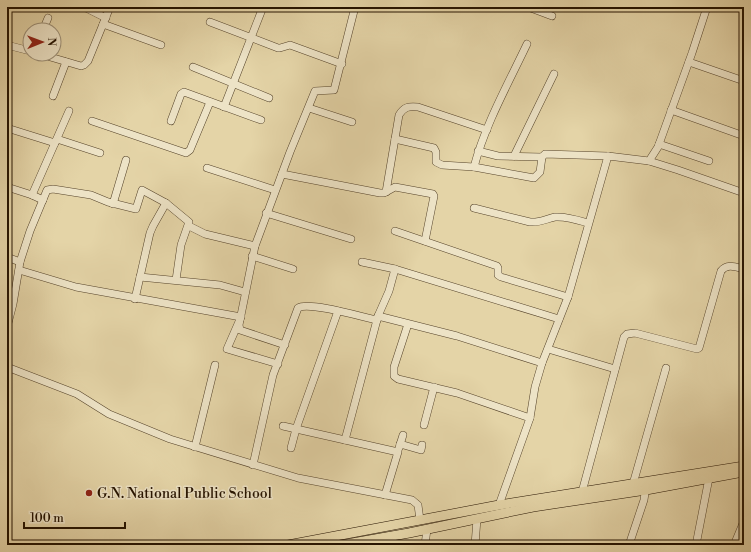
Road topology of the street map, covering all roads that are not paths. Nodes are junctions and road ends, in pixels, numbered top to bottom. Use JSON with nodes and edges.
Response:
{"nodes":[{"id":1,"x":84,"y":7,"type":"edge"},
{"id":2,"x":110,"y":7,"type":"edge"},
{"id":3,"x":263,"y":7,"type":"edge"},
{"id":4,"x":355,"y":7,"type":"edge"},
{"id":5,"x":528,"y":7,"type":"edge"},
{"id":6,"x":707,"y":7,"type":"edge"},
{"id":7,"x":552,"y":16,"type":"dead end"},
{"id":8,"x":48,"y":18,"type":"dead end"},
{"id":9,"x":104,"y":21,"type":"junction"},
{"id":10,"x":46,"y":22,"type":"edge"},
{"id":11,"x":210,"y":22,"type":"dead end"},
{"id":12,"x":252,"y":37,"type":"junction"},
{"id":13,"x":527,"y":44,"type":"dead end"},
{"id":14,"x":7,"y":45,"type":"edge"},
{"id":15,"x":161,"y":45,"type":"dead end"},
{"id":16,"x":22,"y":49,"type":"edge"},
{"id":17,"x":62,"y":61,"type":"edge"},
{"id":18,"x":66,"y":62,"type":"junction"},
{"id":19,"x":689,"y":62,"type":"junction"},
{"id":20,"x":342,"y":64,"type":"junction"},
{"id":21,"x":193,"y":67,"type":"dead end"},
{"id":22,"x":554,"y":74,"type":"dead end"},
{"id":23,"x":744,"y":82,"type":"edge"},
{"id":24,"x":234,"y":84,"type":"junction"},
{"id":25,"x":53,"y":96,"type":"dead end"},
{"id":26,"x":269,"y":98,"type":"dead end"},
{"id":27,"x":210,"y":102,"type":"junction"},
{"id":28,"x":224,"y":107,"type":"junction"},
{"id":29,"x":308,"y":108,"type":"junction"},
{"id":30,"x":671,"y":110,"type":"junction"},
{"id":31,"x":69,"y":111,"type":"dead end"},
{"id":32,"x":261,"y":120,"type":"dead end"},
{"id":33,"x":92,"y":121,"type":"dead end"},
{"id":34,"x":171,"y":121,"type":"dead end"},
{"id":35,"x":352,"y":122,"type":"dead end"},
{"id":36,"x":7,"y":128,"type":"edge"},
{"id":37,"x":487,"y":130,"type":"junction"},
{"id":38,"x":744,"y":136,"type":"edge"},
{"id":39,"x":395,"y":139,"type":"junction"},
{"id":40,"x":56,"y":141,"type":"junction"},
{"id":41,"x":658,"y":144,"type":"junction"},
{"id":42,"x":478,"y":151,"type":"junction"},
{"id":43,"x":100,"y":153,"type":"dead end"},
{"id":44,"x":514,"y":156,"type":"junction"},
{"id":45,"x":542,"y":156,"type":"junction"},
{"id":46,"x":608,"y":156,"type":"junction"},
{"id":47,"x":126,"y":160,"type":"dead end"},
{"id":48,"x":649,"y":161,"type":"junction"},
{"id":49,"x":709,"y":161,"type":"dead end"},
{"id":50,"x":474,"y":167,"type":"junction"},
{"id":51,"x":208,"y":168,"type":"dead end"},
{"id":52,"x":282,"y":174,"type":"junction"},
{"id":53,"x":7,"y":187,"type":"edge"},
{"id":54,"x":275,"y":190,"type":"junction"},
{"id":55,"x":386,"y":192,"type":"junction"},
{"id":56,"x":744,"y":193,"type":"edge"},
{"id":57,"x":32,"y":195,"type":"junction"},
{"id":58,"x":43,"y":200,"type":"junction"},
{"id":59,"x":166,"y":203,"type":"junction"},
{"id":60,"x":113,"y":204,"type":"junction"},
{"id":61,"x":474,"y":208,"type":"dead end"},
{"id":62,"x":266,"y":213,"type":"junction"},
{"id":63,"x":588,"y":223,"type":"junction"},
{"id":64,"x":189,"y":226,"type":"junction"},
{"id":65,"x":395,"y":231,"type":"dead end"},
{"id":66,"x":350,"y":239,"type":"dead end"},
{"id":67,"x":425,"y":241,"type":"junction"},
{"id":68,"x":255,"y":246,"type":"junction"},
{"id":69,"x":252,"y":256,"type":"junction"},
{"id":70,"x":7,"y":257,"type":"edge"},
{"id":71,"x":362,"y":262,"type":"dead end"},
{"id":72,"x":20,"y":266,"type":"junction"},
{"id":73,"x":293,"y":269,"type":"dead end"},
{"id":74,"x":394,"y":269,"type":"junction"},
{"id":75,"x":744,"y":270,"type":"edge"},
{"id":76,"x":140,"y":277,"type":"junction"},
{"id":77,"x":176,"y":280,"type":"junction"},
{"id":78,"x":245,"y":292,"type":"junction"},
{"id":79,"x":568,"y":297,"type":"junction"},
{"id":80,"x":135,"y":299,"type":"junction"},
{"id":81,"x":10,"y":303,"type":"edge"},
{"id":82,"x":338,"y":311,"type":"junction"},
{"id":83,"x":241,"y":317,"type":"junction"},
{"id":84,"x":378,"y":318,"type":"junction"},
{"id":85,"x":559,"y":319,"type":"junction"},
{"id":86,"x":408,"y":324,"type":"junction"},
{"id":87,"x":7,"y":327,"type":"edge"},
{"id":88,"x":285,"y":345,"type":"junction"},
{"id":89,"x":548,"y":349,"type":"junction"},
{"id":90,"x":542,"y":363,"type":"junction"},
{"id":91,"x":278,"y":364,"type":"junction"},
{"id":92,"x":215,"y":365,"type":"dead end"},
{"id":93,"x":7,"y":367,"type":"edge"},
{"id":94,"x":666,"y":368,"type":"dead end"},
{"id":95,"x":615,"y":369,"type":"junction"},
{"id":96,"x":434,"y":387,"type":"junction"},
{"id":97,"x":530,"y":418,"type":"junction"},
{"id":98,"x":424,"y":425,"type":"dead end"},
{"id":99,"x":283,"y":426,"type":"dead end"},
{"id":100,"x":296,"y":429,"type":"junction"},
{"id":101,"x":403,"y":435,"type":"dead end"},
{"id":102,"x":345,"y":440,"type":"junction"},
{"id":103,"x":400,"y":444,"type":"junction"},
{"id":104,"x":422,"y":445,"type":"dead end"},
{"id":105,"x":195,"y":447,"type":"junction"},
{"id":106,"x":291,"y":448,"type":"dead end"},
{"id":107,"x":398,"y":452,"type":"junction"},
{"id":108,"x":253,"y":465,"type":"junction"},
{"id":109,"x":744,"y":466,"type":"edge"},
{"id":110,"x":744,"y":472,"type":"edge"},
{"id":111,"x":709,"y":478,"type":"junction"},
{"id":112,"x":633,"y":484,"type":"junction"},
{"id":113,"x":646,"y":486,"type":"junction"},
{"id":114,"x":582,"y":492,"type":"junction"},
{"id":115,"x":385,"y":495,"type":"junction"},
{"id":116,"x":499,"y":505,"type":"junction"},
{"id":117,"x":477,"y":519,"type":"junction"},
{"id":118,"x":420,"y":520,"type":"junction"},
{"id":119,"x":744,"y":521,"type":"edge"},
{"id":120,"x":427,"y":529,"type":"junction"},
{"id":121,"x":384,"y":541,"type":"edge"},
{"id":122,"x":698,"y":544,"type":"edge"},
{"id":123,"x":288,"y":545,"type":"edge"},
{"id":124,"x":341,"y":545,"type":"edge"},
{"id":125,"x":426,"y":545,"type":"edge"},
{"id":126,"x":475,"y":545,"type":"edge"},
{"id":127,"x":629,"y":545,"type":"edge"},
{"id":128,"x":734,"y":545,"type":"edge"}],
"edges":[{"from":1,"to":9,"type":"street"},
{"from":2,"to":9,"type":"street"},
{"from":3,"to":12,"type":"street"},
{"from":4,"to":20,"type":"street"},
{"from":5,"to":7,"type":"street"},
{"from":6,"to":19,"type":"street"},
{"from":8,"to":10,"type":"street"},
{"from":9,"to":15,"type":"street"},
{"from":9,"to":18,"type":"street"},
{"from":11,"to":12,"type":"street"},
{"from":12,"to":20,"type":"street"},
{"from":12,"to":24,"type":"street"},
{"from":13,"to":37,"type":"street"},
{"from":14,"to":16,"type":"street"},
{"from":17,"to":18,"type":"street"},
{"from":18,"to":25,"type":"street"},
{"from":19,"to":23,"type":"street"},
{"from":19,"to":30,"type":"street"},
{"from":20,"to":29,"type":"street"},
{"from":21,"to":24,"type":"street"},
{"from":22,"to":44,"type":"street"},
{"from":24,"to":26,"type":"street"},
{"from":24,"to":28,"type":"street"},
{"from":27,"to":28,"type":"street"},
{"from":27,"to":33,"type":"street"},
{"from":27,"to":34,"type":"street"},
{"from":28,"to":32,"type":"street"},
{"from":29,"to":35,"type":"street"},
{"from":29,"to":52,"type":"street"},
{"from":30,"to":38,"type":"street"},
{"from":30,"to":41,"type":"street"},
{"from":31,"to":40,"type":"street"},
{"from":36,"to":40,"type":"street"},
{"from":37,"to":39,"type":"street"},
{"from":37,"to":42,"type":"street"},
{"from":39,"to":50,"type":"street"},
{"from":39,"to":55,"type":"street"},
{"from":40,"to":43,"type":"street"},
{"from":40,"to":57,"type":"street"},
{"from":41,"to":48,"type":"street"},
{"from":41,"to":49,"type":"street"},
{"from":42,"to":44,"type":"street"},
{"from":42,"to":50,"type":"street"},
{"from":44,"to":45,"type":"street"},
{"from":45,"to":46,"type":"street"},
{"from":45,"to":50,"type":"street"},
{"from":46,"to":48,"type":"street"},
{"from":46,"to":63,"type":"street"},
{"from":47,"to":60,"type":"street"},
{"from":48,"to":56,"type":"street"},
{"from":51,"to":54,"type":"street"},
{"from":52,"to":54,"type":"street"},
{"from":52,"to":55,"type":"street"},
{"from":53,"to":57,"type":"street"},
{"from":54,"to":62,"type":"street"},
{"from":55,"to":67,"type":"street"},
{"from":57,"to":58,"type":"street"},
{"from":58,"to":60,"type":"street"},
{"from":58,"to":72,"type":"street"},
{"from":59,"to":60,"type":"street"},
{"from":59,"to":64,"type":"street"},
{"from":59,"to":76,"type":"street"},
{"from":61,"to":63,"type":"street"},
{"from":62,"to":66,"type":"street"},
{"from":62,"to":68,"type":"street"},
{"from":63,"to":79,"type":"street"},
{"from":64,"to":68,"type":"street"},
{"from":64,"to":77,"type":"street"},
{"from":65,"to":67,"type":"street"},
{"from":67,"to":79,"type":"street"},
{"from":68,"to":69,"type":"street"},
{"from":69,"to":73,"type":"street"},
{"from":69,"to":78,"type":"street"},
{"from":70,"to":72,"type":"street"},
{"from":71,"to":74,"type":"street"},
{"from":72,"to":80,"type":"street"},
{"from":72,"to":81,"type":"street"},
{"from":74,"to":84,"type":"street"},
{"from":74,"to":85,"type":"street"},
{"from":75,"to":95,"type":"street"},
{"from":76,"to":77,"type":"street"},
{"from":76,"to":80,"type":"street"},
{"from":77,"to":78,"type":"street"},
{"from":78,"to":83,"type":"street"},
{"from":79,"to":85,"type":"street"},
{"from":80,"to":83,"type":"street"},
{"from":81,"to":87,"type":"street"},
{"from":82,"to":84,"type":"street"},
{"from":82,"to":88,"type":"street"},
{"from":82,"to":100,"type":"street"},
{"from":83,"to":88,"type":"street"},
{"from":83,"to":91,"type":"street"},
{"from":84,"to":86,"type":"street"},
{"from":84,"to":102,"type":"street"},
{"from":85,"to":89,"type":"street"},
{"from":86,"to":90,"type":"street"},
{"from":86,"to":96,"type":"street"},
{"from":88,"to":91,"type":"street"},
{"from":89,"to":90,"type":"street"},
{"from":89,"to":95,"type":"street"},
{"from":90,"to":97,"type":"street"},
{"from":91,"to":108,"type":"street"},
{"from":92,"to":105,"type":"street"},
{"from":93,"to":105,"type":"street"},
{"from":94,"to":112,"type":"street"},
{"from":95,"to":114,"type":"street"},
{"from":96,"to":97,"type":"street"},
{"from":96,"to":98,"type":"street"},
{"from":97,"to":116,"type":"street"},
{"from":99,"to":100,"type":"street"},
{"from":100,"to":102,"type":"street"},
{"from":100,"to":106,"type":"street"},
{"from":101,"to":103,"type":"street"},
{"from":102,"to":107,"type":"street"},
{"from":103,"to":104,"type":"street"},
{"from":103,"to":107,"type":"street"},
{"from":105,"to":108,"type":"street"},
{"from":107,"to":115,"type":"street"},
{"from":108,"to":115,"type":"street"},
{"from":109,"to":113,"type":"main road"},
{"from":110,"to":111,"type":"main road"},
{"from":111,"to":113,"type":"main road"},
{"from":111,"to":122,"type":"street"},
{"from":112,"to":113,"type":"main road"},
{"from":112,"to":114,"type":"main road"},
{"from":113,"to":117,"type":"main road"},
{"from":113,"to":127,"type":"street"},
{"from":114,"to":116,"type":"main road"},
{"from":115,"to":118,"type":"street"},
{"from":116,"to":118,"type":"main road"},
{"from":117,"to":120,"type":"main road"},
{"from":117,"to":126,"type":"street"},
{"from":118,"to":123,"type":"main road"},
{"from":119,"to":128,"type":"street"},
{"from":120,"to":121,"type":"main road"},
{"from":120,"to":125,"type":"street"},
{"from":121,"to":124,"type":"main road"}]}
